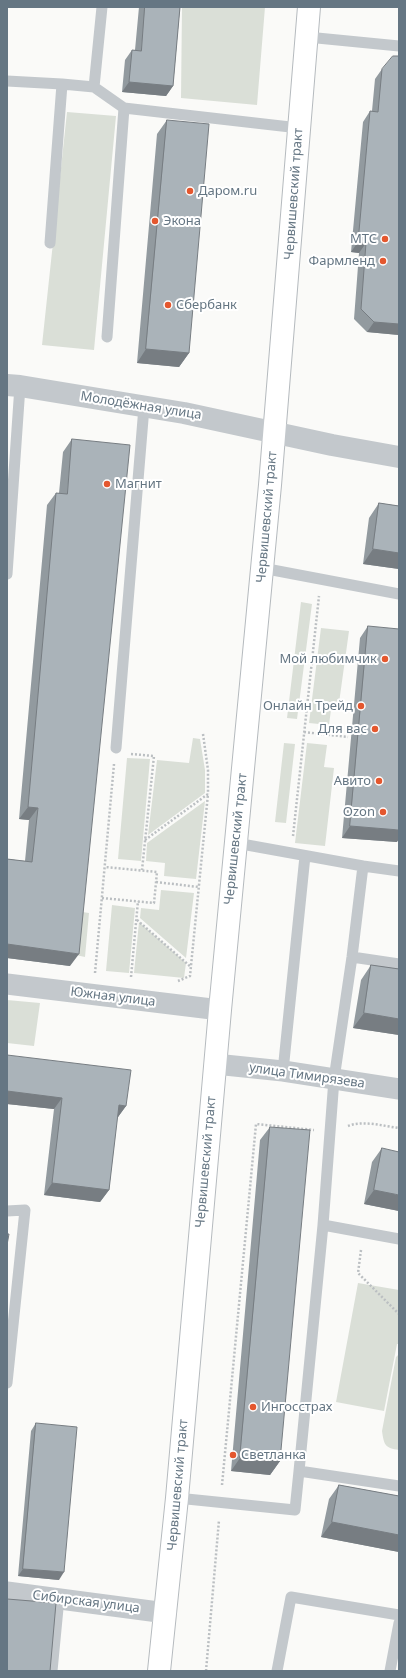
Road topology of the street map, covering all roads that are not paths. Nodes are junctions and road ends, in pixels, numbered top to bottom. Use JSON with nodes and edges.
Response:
{"nodes":[{"id":1,"x":102,"y":7,"type":"edge"},
{"id":2,"x":309,"y":7,"type":"edge"},
{"id":3,"x":307,"y":37,"type":"junction"},
{"id":4,"x":399,"y":46,"type":"edge"},
{"id":5,"x":7,"y":81,"type":"edge"},
{"id":6,"x":62,"y":84,"type":"junction"},
{"id":7,"x":94,"y":87,"type":"junction"},
{"id":8,"x":124,"y":108,"type":"junction"},
{"id":9,"x":299,"y":128,"type":"junction"},
{"id":10,"x":50,"y":243,"type":"dead end"},
{"id":11,"x":108,"y":337,"type":"dead end"},
{"id":12,"x":14,"y":386,"type":"edge"},
{"id":13,"x":144,"y":406,"type":"junction"},
{"id":14,"x":275,"y":432,"type":"junction"},
{"id":15,"x":399,"y":457,"type":"edge"},
{"id":16,"x":262,"y":568,"type":"junction"},
{"id":17,"x":7,"y":574,"type":"edge"},
{"id":18,"x":399,"y":594,"type":"edge"},
{"id":19,"x":116,"y":750,"type":"road end"},
{"id":20,"x":236,"y":843,"type":"junction"},
{"id":21,"x":305,"y":856,"type":"junction"},
{"id":22,"x":363,"y":866,"type":"junction"},
{"id":23,"x":399,"y":871,"type":"edge"},
{"id":24,"x":352,"y":957,"type":"junction"},
{"id":25,"x":399,"y":964,"type":"edge"},
{"id":26,"x":7,"y":984,"type":"edge"},
{"id":27,"x":220,"y":1010,"type":"junction"},
{"id":28,"x":215,"y":1064,"type":"junction"},
{"id":29,"x":283,"y":1072,"type":"junction"},
{"id":30,"x":334,"y":1079,"type":"junction"},
{"id":31,"x":399,"y":1089,"type":"edge"},
{"id":32,"x":7,"y":1212,"type":"edge"},
{"id":33,"x":324,"y":1225,"type":"junction"},
{"id":34,"x":399,"y":1238,"type":"edge"},
{"id":35,"x":7,"y":1383,"type":"edge"},
{"id":36,"x":299,"y":1471,"type":"junction"},
{"id":37,"x":399,"y":1486,"type":"edge"},
{"id":38,"x":177,"y":1498,"type":"junction"},
{"id":39,"x":7,"y":1592,"type":"edge"},
{"id":40,"x":58,"y":1598,"type":"junction"},
{"id":41,"x":166,"y":1613,"type":"junction"},
{"id":42,"x":399,"y":1615,"type":"edge"},
{"id":43,"x":399,"y":1623,"type":"edge"},
{"id":44,"x":52,"y":1671,"type":"edge"},
{"id":45,"x":159,"y":1671,"type":"edge"},
{"id":46,"x":277,"y":1671,"type":"edge"},
{"id":47,"x":390,"y":1671,"type":"edge"}],
"edges":[{"from":1,"to":7,"type":"lane"},
{"from":2,"to":3,"type":"main road","name":"Червишевский тракт"},
{"from":3,"to":4,"type":"lane"},
{"from":3,"to":9,"type":"main road","name":"Червишевский тракт"},
{"from":5,"to":6,"type":"lane"},
{"from":6,"to":7,"type":"lane"},
{"from":6,"to":10,"type":"lane"},
{"from":7,"to":8,"type":"lane"},
{"from":8,"to":9,"type":"lane"},
{"from":8,"to":11,"type":"lane"},
{"from":9,"to":14,"type":"main road","name":"Червишевский тракт"},
{"from":12,"to":13,"type":"street","name":"Молодёжная улица"},
{"from":12,"to":17,"type":"lane"},
{"from":13,"to":14,"type":"street","name":"Молодёжная улица"},
{"from":13,"to":19,"type":"lane"},
{"from":14,"to":15,"type":"street","name":"Молодёжная улица"},
{"from":14,"to":16,"type":"main road","name":"Червишевский тракт"},
{"from":16,"to":18,"type":"lane"},
{"from":16,"to":20,"type":"main road","name":"Червишевский тракт"},
{"from":20,"to":21,"type":"lane"},
{"from":20,"to":27,"type":"main road","name":"Червишевский тракт"},
{"from":21,"to":22,"type":"lane"},
{"from":21,"to":29,"type":"lane"},
{"from":22,"to":23,"type":"lane"},
{"from":22,"to":24,"type":"lane"},
{"from":24,"to":25,"type":"lane"},
{"from":24,"to":30,"type":"lane"},
{"from":26,"to":27,"type":"street","name":"Южная улица"},
{"from":27,"to":28,"type":"main road","name":"Червишевский тракт"},
{"from":28,"to":29,"type":"street","name":"улица Тимирязева"},
{"from":28,"to":38,"type":"main road","name":"Червишевский тракт"},
{"from":29,"to":30,"type":"street","name":"улица Тимирязева"},
{"from":30,"to":31,"type":"street","name":"улица Тимирязева"},
{"from":30,"to":33,"type":"lane"},
{"from":32,"to":35,"type":"lane"},
{"from":33,"to":34,"type":"lane"},
{"from":33,"to":36,"type":"lane"},
{"from":36,"to":37,"type":"lane"},
{"from":36,"to":38,"type":"lane"},
{"from":38,"to":41,"type":"main road","name":"Червишевский тракт"},
{"from":39,"to":40,"type":"street","name":"Сибирская улица"},
{"from":40,"to":41,"type":"street","name":"Сибирская улица"},
{"from":40,"to":44,"type":"lane"},
{"from":41,"to":45,"type":"main road","name":"Червишевский тракт"},
{"from":42,"to":46,"type":"lane"},
{"from":43,"to":47,"type":"lane"}]}
